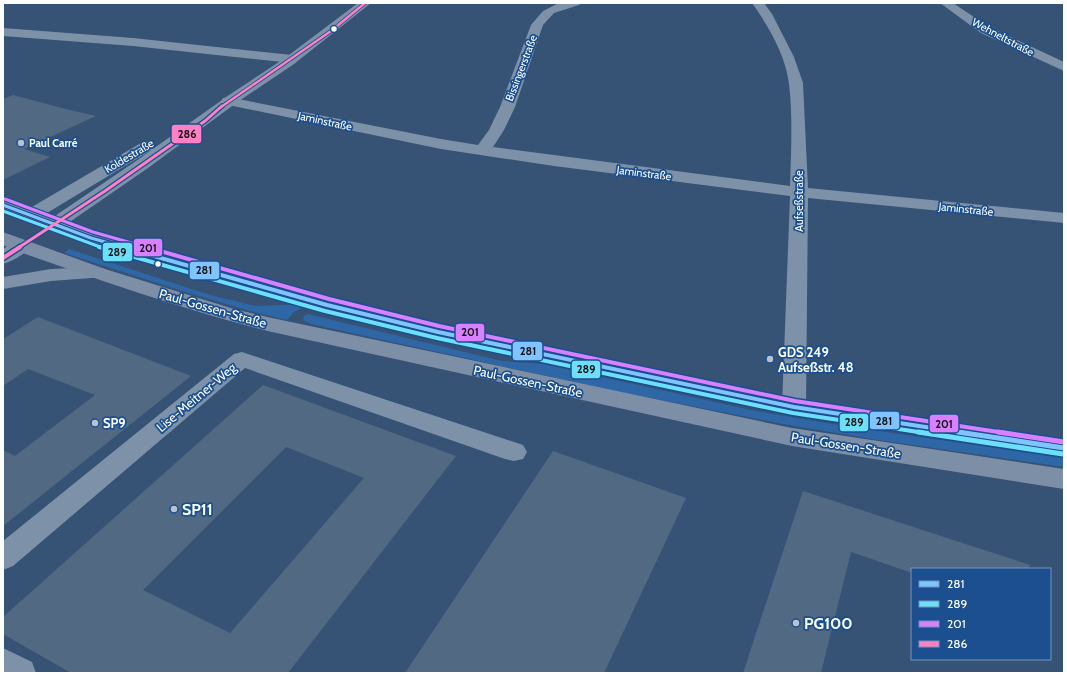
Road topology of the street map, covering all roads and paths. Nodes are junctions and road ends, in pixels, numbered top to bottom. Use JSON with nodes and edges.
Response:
{"nodes":[{"id":1,"x":365,"y":3,"type":"edge"},
{"id":2,"x":575,"y":3,"type":"edge"},
{"id":3,"x":758,"y":3,"type":"edge"},
{"id":4,"x":946,"y":3,"type":"edge"},
{"id":5,"x":3,"y":32,"type":"edge"},
{"id":6,"x":292,"y":59,"type":"junction"},
{"id":7,"x":1064,"y":67,"type":"edge"},
{"id":8,"x":228,"y":102,"type":"junction"},
{"id":9,"x":482,"y":150,"type":"junction"},
{"id":10,"x":799,"y":192,"type":"junction"},
{"id":11,"x":3,"y":205,"type":"edge"},
{"id":12,"x":31,"y":215,"type":"junction"},
{"id":13,"x":1064,"y":218,"type":"edge"},
{"id":14,"x":55,"y":224,"type":"junction"},
{"id":15,"x":3,"y":231,"type":"edge"},
{"id":16,"x":9,"y":248,"type":"edge"},
{"id":17,"x":98,"y":273,"type":"junction"},
{"id":18,"x":3,"y":283,"type":"edge"},
{"id":19,"x":327,"y":305,"type":"junction"},
{"id":20,"x":310,"y":332,"type":"junction"},
{"id":21,"x":794,"y":407,"type":"junction"},
{"id":22,"x":1064,"y":448,"type":"edge"},
{"id":23,"x":514,"y":452,"type":"dead end"},
{"id":24,"x":1064,"y":479,"type":"edge"},
{"id":25,"x":5,"y":553,"type":"edge"},
{"id":26,"x":3,"y":663,"type":"edge"},
{"id":27,"x":20,"y":673,"type":"edge"}],
"edges":[{"from":1,"to":6,"type":"street","name":"Koldestraße"},
{"from":2,"to":9,"type":"street","name":"Bissingerstraße"},
{"from":3,"to":10,"type":"street","name":"Aufseßstraße"},
{"from":4,"to":7,"type":"street","name":"Wehneltstraße"},
{"from":5,"to":6,"type":"street"},
{"from":6,"to":8,"type":"street","name":"Koldestraße"},
{"from":8,"to":9,"type":"street","name":"Jaminstraße"},
{"from":8,"to":12,"type":"street","name":"Koldestraße"},
{"from":8,"to":14,"type":"street","name":"Koldestraße"},
{"from":9,"to":10,"type":"street","name":"Jaminstraße"},
{"from":10,"to":13,"type":"street","name":"Jaminstraße"},
{"from":10,"to":21,"type":"street","name":"Aufseßstraße"},
{"from":11,"to":12,"type":"main road"},
{"from":12,"to":14,"type":"main road"},
{"from":12,"to":15,"type":"main road"},
{"from":14,"to":16,"type":"main road","name":"Koldestraße"},
{"from":14,"to":19,"type":"main road"},
{"from":16,"to":17,"type":"main road","name":"Paul-Gossen-Straße"},
{"from":17,"to":18,"type":"street"},
{"from":17,"to":20,"type":"main road","name":"Paul-Gossen-Straße"},
{"from":19,"to":20,"type":"main road"},
{"from":19,"to":21,"type":"main road"},
{"from":20,"to":24,"type":"main road","name":"Paul-Gossen-Straße"},
{"from":21,"to":22,"type":"main road"},
{"from":23,"to":25,"type":"street","name":"Lise-Meitner-Weg"},
{"from":26,"to":27,"type":"street"}]}
